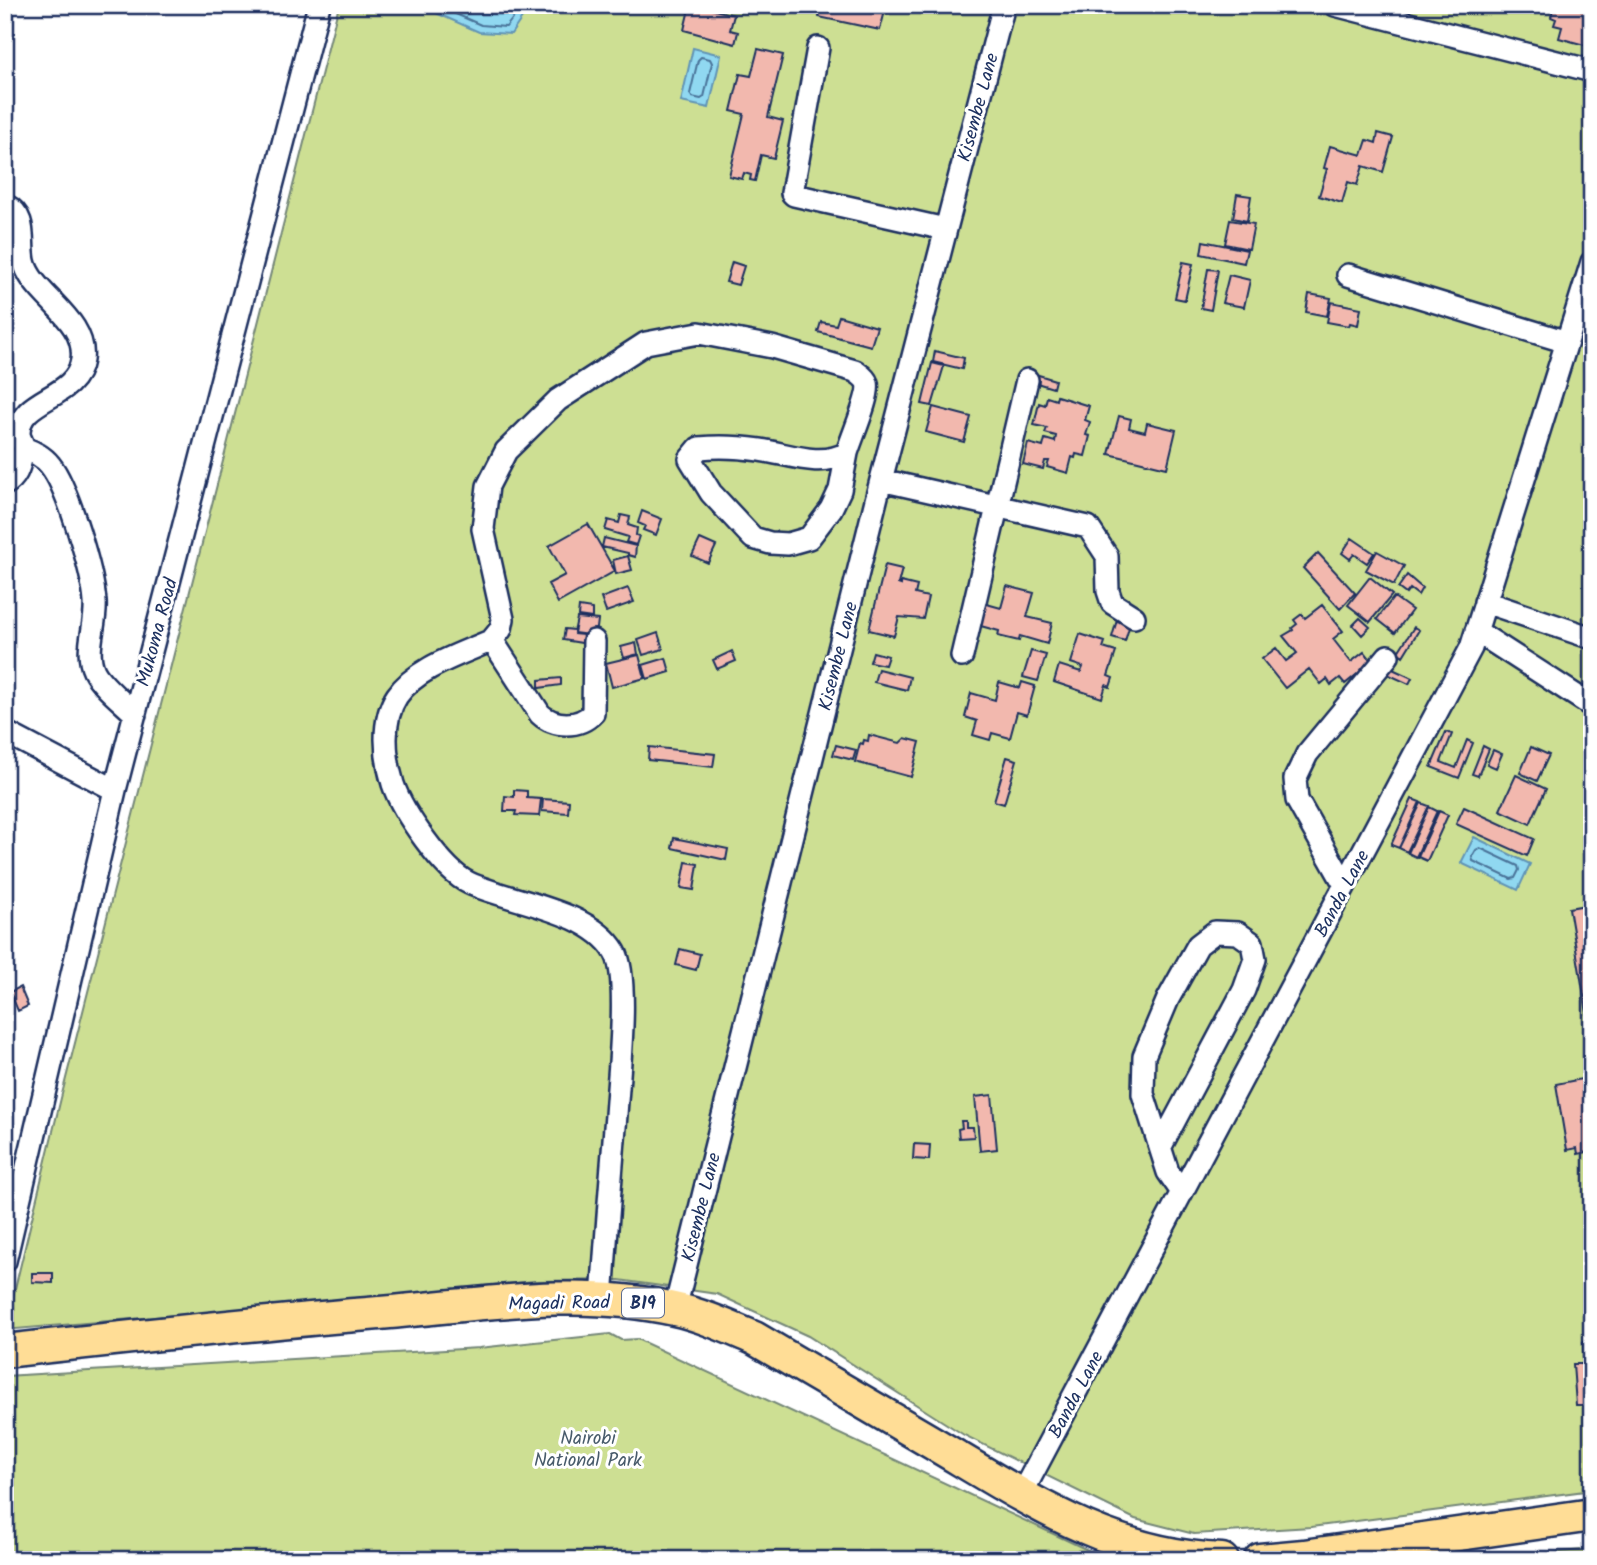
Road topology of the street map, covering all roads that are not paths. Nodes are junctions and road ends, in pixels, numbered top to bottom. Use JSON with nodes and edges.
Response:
{"nodes":[{"id":1,"x":319,"y":5,"type":"edge"},
{"id":2,"x":1004,"y":5,"type":"edge"},
{"id":3,"x":1335,"y":5,"type":"edge"},
{"id":4,"x":818,"y":48,"type":"dead end"},
{"id":5,"x":1592,"y":71,"type":"edge"},
{"id":6,"x":5,"y":205,"type":"edge"},
{"id":7,"x":946,"y":229,"type":"junction"},
{"id":8,"x":1592,"y":262,"type":"edge"},
{"id":9,"x":1348,"y":275,"type":"dead end"},
{"id":10,"x":1567,"y":342,"type":"junction"},
{"id":11,"x":1027,"y":380,"type":"dead end"},
{"id":12,"x":24,"y":448,"type":"junction"},
{"id":13,"x":847,"y":453,"type":"junction"},
{"id":14,"x":881,"y":480,"type":"junction"},
{"id":15,"x":5,"y":484,"type":"edge"},
{"id":16,"x":998,"y":505,"type":"junction"},
{"id":17,"x":1485,"y":602,"type":"junction"},
{"id":18,"x":1134,"y":617,"type":"dead end"},
{"id":19,"x":1476,"y":631,"type":"junction"},
{"id":20,"x":1592,"y":638,"type":"edge"},
{"id":21,"x":492,"y":640,"type":"junction"},
{"id":22,"x":594,"y":641,"type":"dead end"},
{"id":23,"x":962,"y":656,"type":"dead end"},
{"id":24,"x":1388,"y":656,"type":"dead end"},
{"id":25,"x":1592,"y":706,"type":"edge"},
{"id":26,"x":135,"y":714,"type":"junction"},
{"id":27,"x":5,"y":732,"type":"edge"},
{"id":28,"x":115,"y":790,"type":"junction"},
{"id":29,"x":1345,"y":885,"type":"junction"},
{"id":30,"x":1161,"y":1146,"type":"junction"},
{"id":31,"x":1182,"y":1192,"type":"junction"},
{"id":32,"x":6,"y":1255,"type":"edge"},
{"id":33,"x":602,"y":1300,"type":"junction"},
{"id":34,"x":675,"y":1309,"type":"junction"},
{"id":35,"x":5,"y":1351,"type":"edge"},
{"id":36,"x":1021,"y":1495,"type":"junction"},
{"id":37,"x":1592,"y":1515,"type":"edge"},
{"id":38,"x":1222,"y":1560,"type":"edge"},
{"id":39,"x":1260,"y":1560,"type":"edge"}],
"edges":[{"from":1,"to":26,"type":"street","name":"Mukoma Road"},
{"from":2,"to":7,"type":"street","name":"Kisembe Lane"},
{"from":3,"to":5,"type":"street"},
{"from":4,"to":7,"type":"street"},
{"from":6,"to":12,"type":"street"},
{"from":7,"to":14,"type":"street","name":"Kisembe Lane"},
{"from":8,"to":10,"type":"street","name":"Banda Lane"},
{"from":9,"to":10,"type":"street"},
{"from":10,"to":17,"type":"street","name":"Banda Lane"},
{"from":11,"to":16,"type":"street"},
{"from":12,"to":15,"type":"street"},
{"from":12,"to":26,"type":"street"},
{"from":13,"to":13,"type":"street"},
{"from":13,"to":21,"type":"street"},
{"from":14,"to":16,"type":"street"},
{"from":14,"to":34,"type":"street","name":"Kisembe Lane"},
{"from":16,"to":18,"type":"street"},
{"from":16,"to":23,"type":"street"},
{"from":17,"to":19,"type":"street","name":"Banda Lane"},
{"from":17,"to":20,"type":"street"},
{"from":19,"to":25,"type":"street"},
{"from":19,"to":29,"type":"street","name":"Banda Lane"},
{"from":21,"to":22,"type":"street"},
{"from":21,"to":33,"type":"street"},
{"from":24,"to":29,"type":"street"},
{"from":26,"to":28,"type":"street","name":"Mukoma Road"},
{"from":27,"to":28,"type":"street"},
{"from":28,"to":32,"type":"street","name":"Mukoma Road"},
{"from":29,"to":31,"type":"street","name":"Banda Lane"},
{"from":30,"to":30,"type":"street"},
{"from":30,"to":31,"type":"street"},
{"from":31,"to":36,"type":"street","name":"Banda Lane"},
{"from":33,"to":34,"type":"highway","name":"Magadi Road","number":"B19"},
{"from":33,"to":35,"type":"highway","name":"Magadi Road","number":"B19"},
{"from":34,"to":36,"type":"highway","name":"Magadi Road","number":"B19"},
{"from":36,"to":38,"type":"highway","name":"Magadi Road","number":"B19"},
{"from":37,"to":39,"type":"highway"}]}
